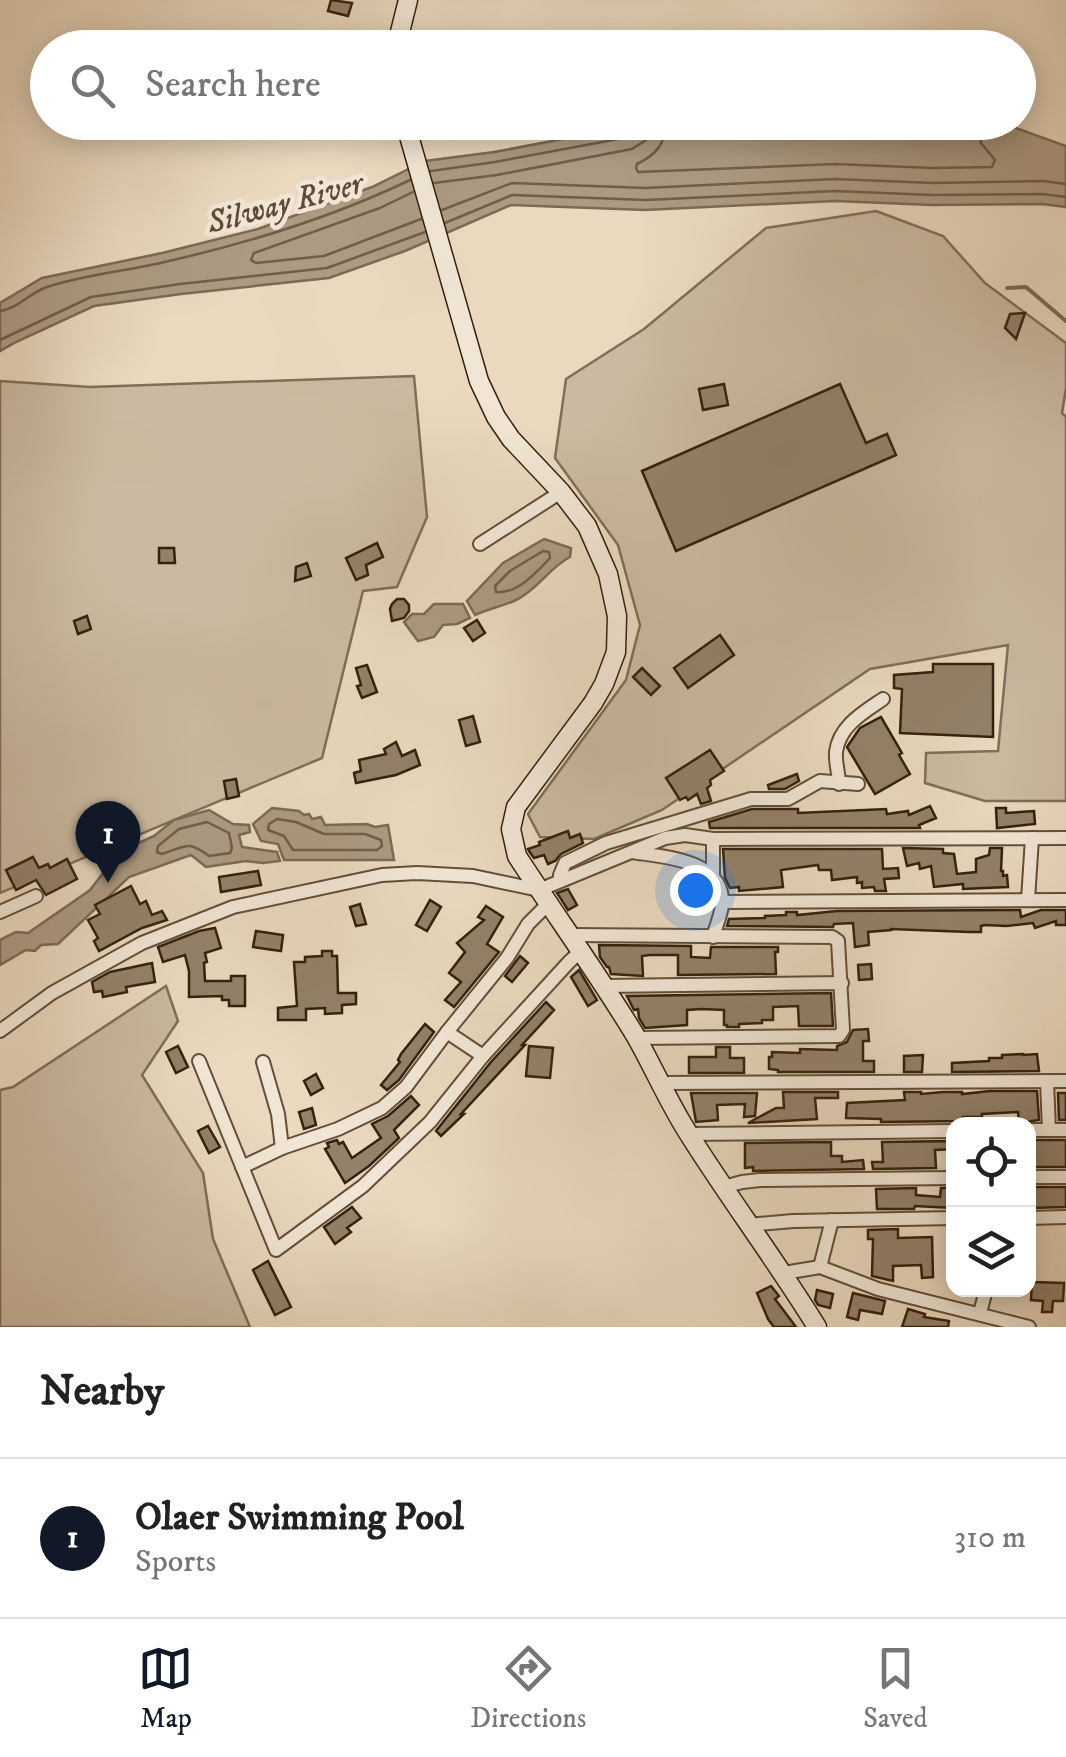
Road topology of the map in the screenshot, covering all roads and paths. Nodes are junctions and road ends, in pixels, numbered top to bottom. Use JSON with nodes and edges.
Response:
{"nodes":[{"id":1,"x":408,"y":0,"type":"edge"},
{"id":2,"x":400,"y":30,"type":"edge"},
{"id":3,"x":411,"y":140,"type":"edge"},
{"id":4,"x":561,"y":492,"type":"junction"},
{"id":5,"x":480,"y":544,"type":"dead end"},
{"id":6,"x":883,"y":698,"type":"dead end"},
{"id":7,"x":839,"y":784,"type":"junction"},
{"id":8,"x":858,"y":784,"type":"dead end"},
{"id":9,"x":1032,"y":838,"type":"junction"},
{"id":10,"x":1066,"y":838,"type":"edge"},
{"id":11,"x":712,"y":839,"type":"junction"},
{"id":12,"x":632,"y":852,"type":"junction"},
{"id":13,"x":712,"y":875,"type":"junction"},
{"id":14,"x":560,"y":881,"type":"junction"},
{"id":15,"x":36,"y":896,"type":"dead end"},
{"id":16,"x":544,"y":896,"type":"junction"},
{"id":17,"x":1028,"y":900,"type":"junction"},
{"id":18,"x":1066,"y":900,"type":"edge"},
{"id":19,"x":722,"y":902,"type":"junction"},
{"id":20,"x":0,"y":912,"type":"edge"},
{"id":21,"x":713,"y":936,"type":"junction"},
{"id":22,"x":576,"y":943,"type":"junction"},
{"id":23,"x":842,"y":982,"type":"junction"},
{"id":24,"x":603,"y":986,"type":"junction"},
{"id":25,"x":0,"y":1032,"type":"edge"},
{"id":26,"x":447,"y":1032,"type":"junction"},
{"id":27,"x":636,"y":1038,"type":"junction"},
{"id":28,"x":484,"y":1056,"type":"junction"},
{"id":29,"x":199,"y":1062,"type":"dead end"},
{"id":30,"x":263,"y":1062,"type":"dead end"},
{"id":31,"x":1047,"y":1081,"type":"junction"},
{"id":32,"x":1066,"y":1081,"type":"edge"},
{"id":33,"x":659,"y":1082,"type":"junction"},
{"id":34,"x":1036,"y":1130,"type":"edge"},
{"id":35,"x":1049,"y":1130,"type":"junction"},
{"id":36,"x":1066,"y":1130,"type":"edge"},
{"id":37,"x":946,"y":1131,"type":"edge"},
{"id":38,"x":688,"y":1134,"type":"junction"},
{"id":39,"x":282,"y":1148,"type":"junction"},
{"id":40,"x":242,"y":1166,"type":"junction"},
{"id":41,"x":1036,"y":1177,"type":"edge"},
{"id":42,"x":1066,"y":1177,"type":"edge"},
{"id":43,"x":946,"y":1178,"type":"edge"},
{"id":44,"x":724,"y":1187,"type":"junction"},
{"id":45,"x":1066,"y":1217,"type":"edge"},
{"id":46,"x":946,"y":1218,"type":"edge"},
{"id":47,"x":1036,"y":1218,"type":"edge"},
{"id":48,"x":832,"y":1220,"type":"junction"},
{"id":49,"x":748,"y":1225,"type":"junction"},
{"id":50,"x":820,"y":1267,"type":"junction"},
{"id":51,"x":784,"y":1273,"type":"junction"},
{"id":52,"x":984,"y":1297,"type":"edge"},
{"id":53,"x":980,"y":1313,"type":"junction"},
{"id":54,"x":818,"y":1327,"type":"edge"},
{"id":55,"x":1029,"y":1327,"type":"edge"}],
"edges":[{"from":1,"to":2,"type":"main road"},
{"from":3,"to":4,"type":"main road"},
{"from":4,"to":5,"type":"street"},
{"from":4,"to":16,"type":"main road"},
{"from":6,"to":7,"type":"street"},
{"from":7,"to":8,"type":"street"},
{"from":7,"to":14,"type":"street"},
{"from":9,"to":10,"type":"street"},
{"from":9,"to":11,"type":"street"},
{"from":9,"to":17,"type":"street"},
{"from":11,"to":12,"type":"street"},
{"from":11,"to":13,"type":"street"},
{"from":12,"to":13,"type":"street"},
{"from":12,"to":14,"type":"street"},
{"from":13,"to":19,"type":"street"},
{"from":14,"to":16,"type":"street"},
{"from":15,"to":20,"type":"street"},
{"from":16,"to":22,"type":"main road"},
{"from":16,"to":25,"type":"street"},
{"from":16,"to":26,"type":"street"},
{"from":17,"to":18,"type":"street"},
{"from":17,"to":19,"type":"street"},
{"from":19,"to":21,"type":"street"},
{"from":21,"to":22,"type":"street"},
{"from":21,"to":23,"type":"street"},
{"from":22,"to":24,"type":"main road"},
{"from":22,"to":28,"type":"street"},
{"from":23,"to":24,"type":"street"},
{"from":23,"to":27,"type":"street"},
{"from":24,"to":27,"type":"main road"},
{"from":26,"to":28,"type":"street"},
{"from":26,"to":39,"type":"street"},
{"from":27,"to":33,"type":"main road"},
{"from":28,"to":40,"type":"street"},
{"from":29,"to":40,"type":"street"},
{"from":30,"to":39,"type":"street"},
{"from":31,"to":32,"type":"street"},
{"from":31,"to":33,"type":"street"},
{"from":31,"to":35,"type":"street"},
{"from":33,"to":38,"type":"main road"},
{"from":34,"to":35,"type":"street"},
{"from":35,"to":36,"type":"street"},
{"from":37,"to":38,"type":"street"},
{"from":38,"to":44,"type":"main road"},
{"from":39,"to":40,"type":"street"},
{"from":41,"to":42,"type":"street"},
{"from":43,"to":44,"type":"street"},
{"from":44,"to":49,"type":"main road"},
{"from":45,"to":47,"type":"street"},
{"from":46,"to":48,"type":"street"},
{"from":48,"to":49,"type":"street"},
{"from":48,"to":50,"type":"street"},
{"from":49,"to":51,"type":"main road"},
{"from":50,"to":51,"type":"street"},
{"from":50,"to":53,"type":"street"},
{"from":51,"to":54,"type":"main road"},
{"from":52,"to":53,"type":"street"},
{"from":53,"to":55,"type":"street"}]}
